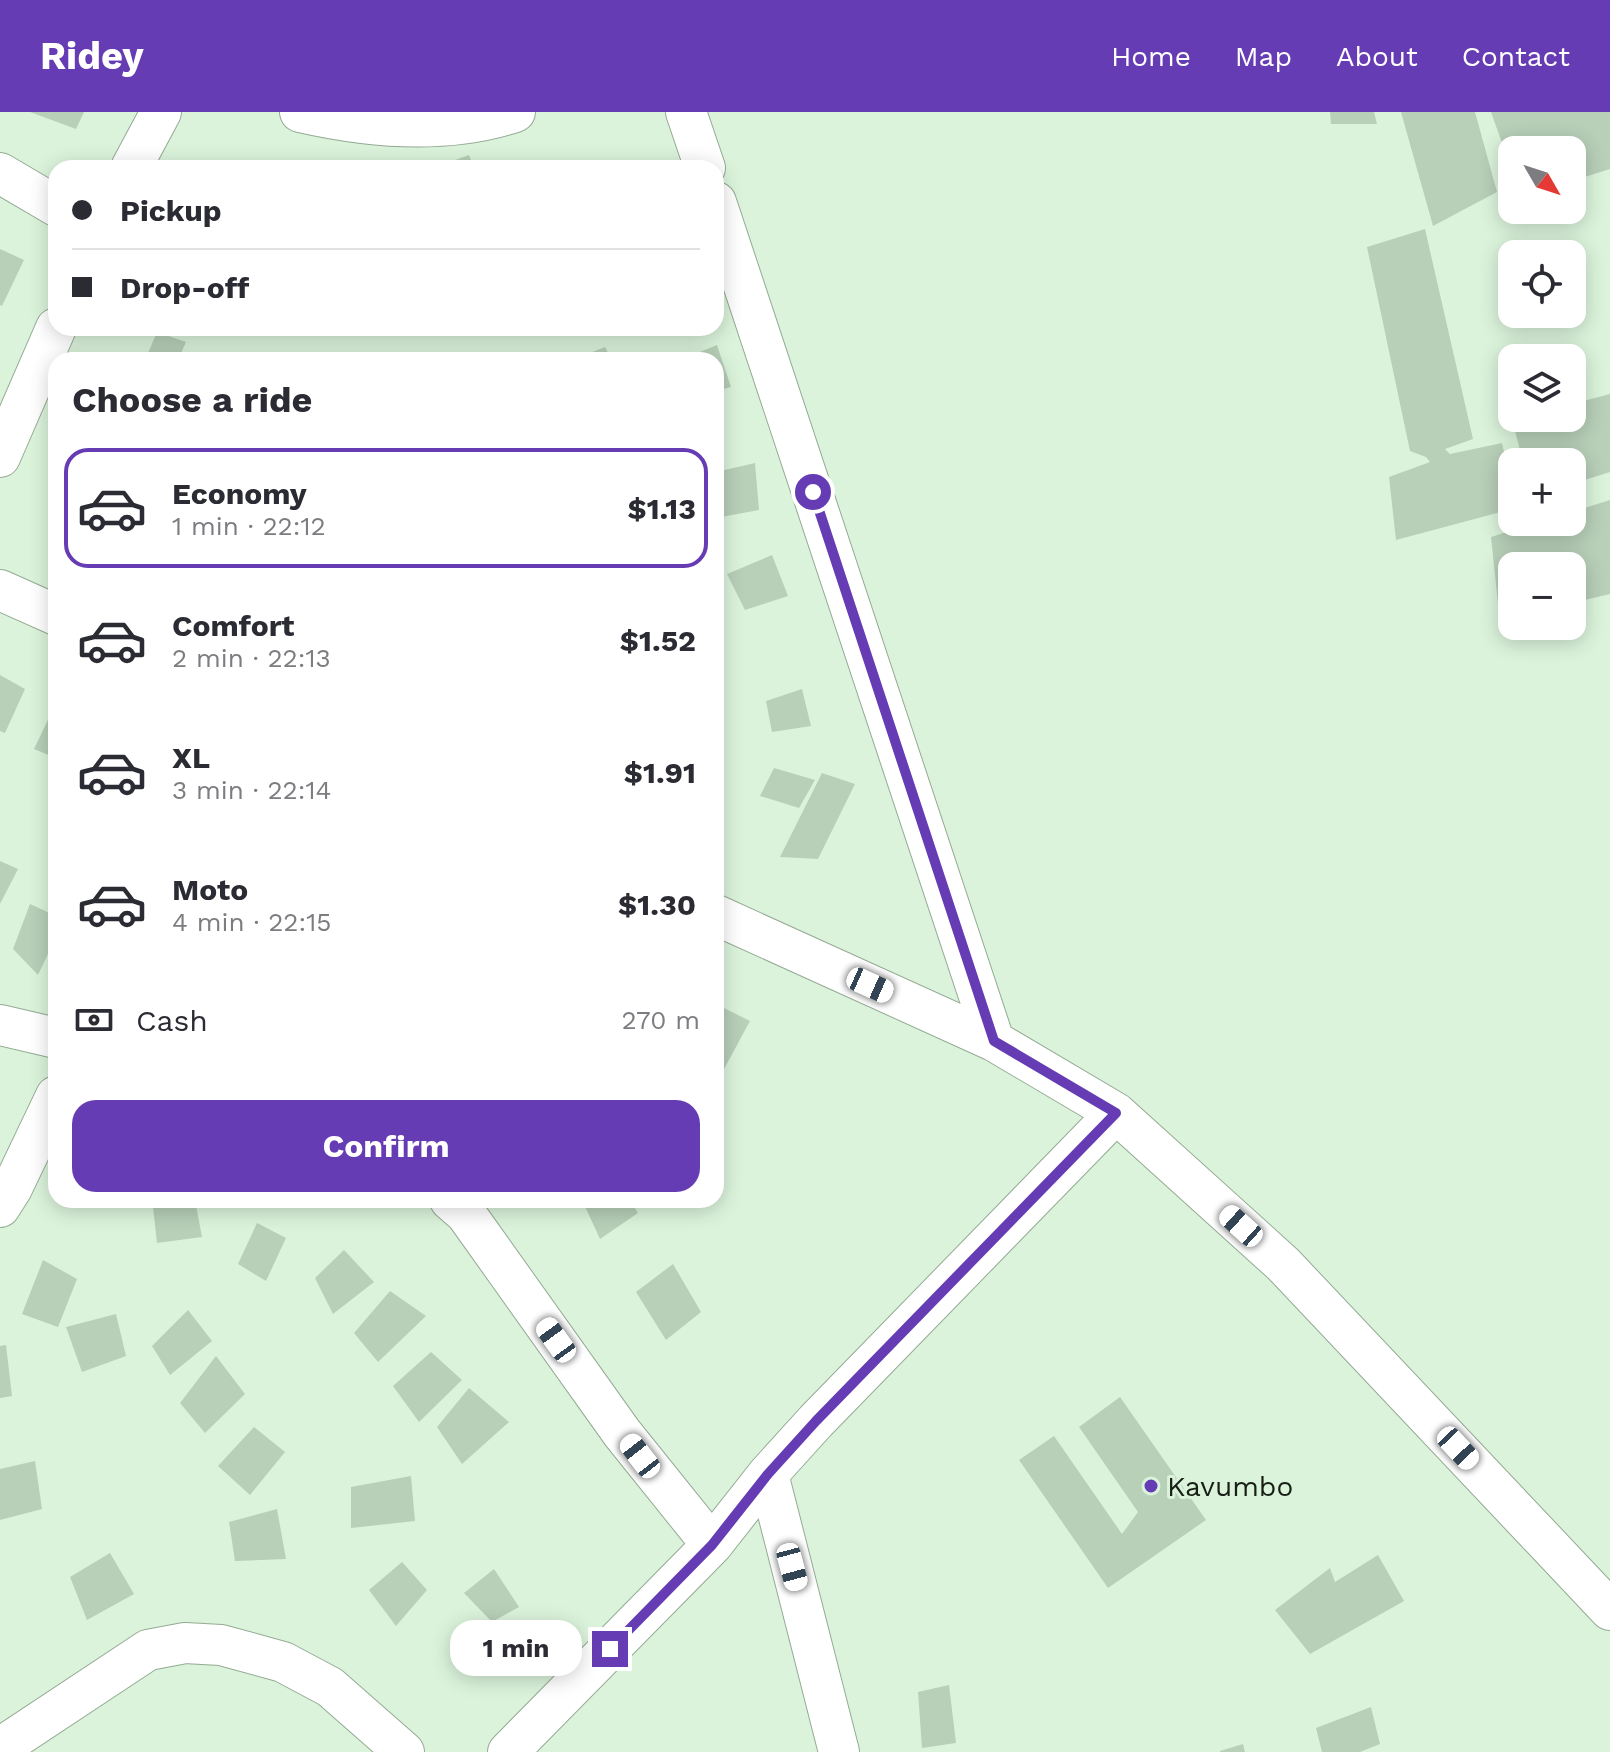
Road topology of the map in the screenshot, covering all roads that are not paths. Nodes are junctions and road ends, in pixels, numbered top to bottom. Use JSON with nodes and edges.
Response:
{"nodes":[{"id":1,"x":161,"y":112,"type":"edge"},
{"id":2,"x":300,"y":112,"type":"edge"},
{"id":3,"x":515,"y":112,"type":"edge"},
{"id":4,"x":686,"y":112,"type":"edge"},
{"id":5,"x":135,"y":160,"type":"edge"},
{"id":6,"x":702,"y":160,"type":"edge"},
{"id":7,"x":0,"y":173,"type":"edge"},
{"id":8,"x":48,"y":201,"type":"edge"},
{"id":9,"x":724,"y":226,"type":"edge"},
{"id":10,"x":53,"y":336,"type":"edge"},
{"id":11,"x":0,"y":457,"type":"edge"},
{"id":12,"x":0,"y":590,"type":"edge"},
{"id":13,"x":48,"y":611,"type":"edge"},
{"id":14,"x":724,"y":919,"type":"edge"},
{"id":15,"x":0,"y":1025,"type":"edge"},
{"id":16,"x":48,"y":1036,"type":"edge"},
{"id":17,"x":994,"y":1041,"type":"junction"},
{"id":18,"x":48,"y":1113,"type":"edge"},
{"id":19,"x":1116,"y":1113,"type":"junction"},
{"id":20,"x":0,"y":1207,"type":"edge"},
{"id":21,"x":459,"y":1208,"type":"edge"},
{"id":22,"x":768,"y":1474,"type":"junction"},
{"id":23,"x":712,"y":1545,"type":"junction"},
{"id":24,"x":1610,"y":1610,"type":"edge"},
{"id":25,"x":0,"y":1748,"type":"edge"},
{"id":26,"x":404,"y":1752,"type":"edge"},
{"id":27,"x":508,"y":1752,"type":"edge"},
{"id":28,"x":839,"y":1752,"type":"edge"}],
"edges":[{"from":1,"to":5,"type":"street"},
{"from":2,"to":3,"type":"street"},
{"from":4,"to":6,"type":"street"},
{"from":7,"to":8,"type":"street"},
{"from":9,"to":17,"type":"street"},
{"from":10,"to":11,"type":"street"},
{"from":12,"to":13,"type":"street"},
{"from":14,"to":17,"type":"street"},
{"from":15,"to":16,"type":"street"},
{"from":17,"to":19,"type":"street"},
{"from":18,"to":20,"type":"street"},
{"from":19,"to":22,"type":"street"},
{"from":19,"to":24,"type":"street"},
{"from":21,"to":23,"type":"street"},
{"from":22,"to":23,"type":"street"},
{"from":22,"to":28,"type":"street"},
{"from":23,"to":27,"type":"street"},
{"from":25,"to":26,"type":"street"}]}
